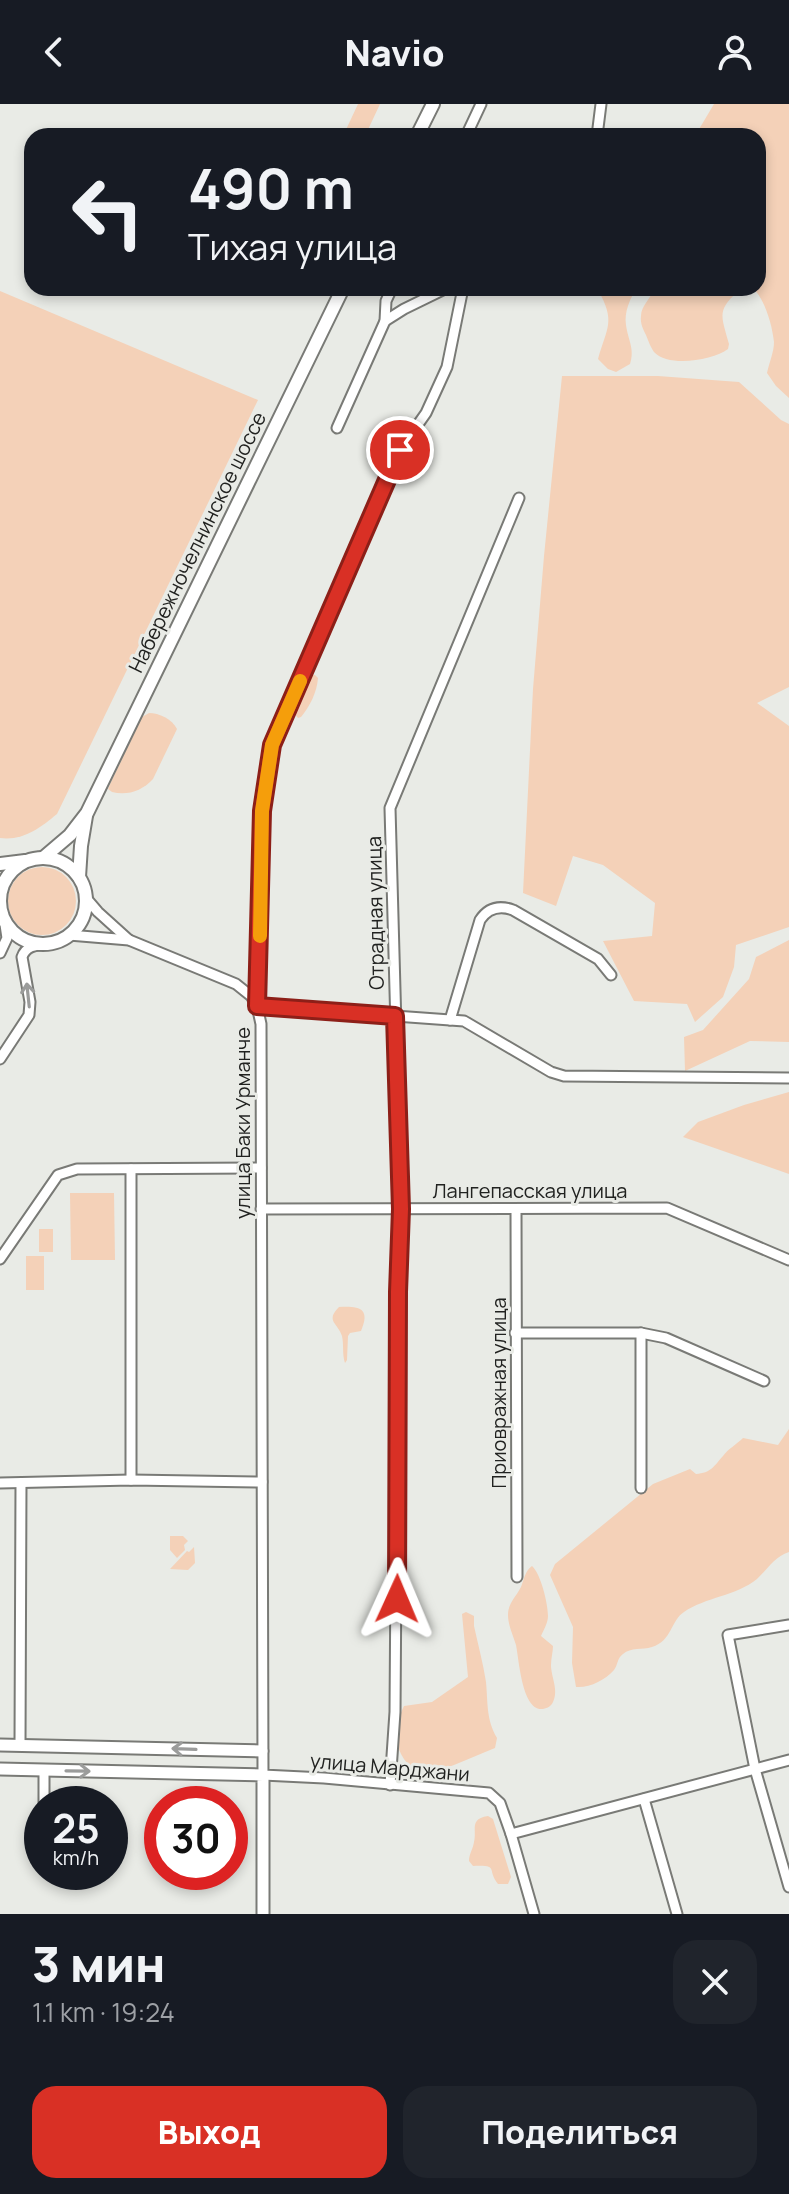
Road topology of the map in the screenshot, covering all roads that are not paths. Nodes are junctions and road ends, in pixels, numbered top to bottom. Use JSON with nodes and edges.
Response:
{"nodes":[{"id":1,"x":433,"y":104,"type":"edge"},
{"id":2,"x":481,"y":104,"type":"edge"},
{"id":3,"x":601,"y":104,"type":"edge"},
{"id":4,"x":421,"y":128,"type":"edge"},
{"id":5,"x":470,"y":128,"type":"edge"},
{"id":6,"x":598,"y":128,"type":"edge"},
{"id":7,"x":339,"y":296,"type":"edge"},
{"id":8,"x":388,"y":296,"type":"edge"},
{"id":9,"x":431,"y":296,"type":"edge"},
{"id":10,"x":461,"y":296,"type":"edge"},
{"id":11,"x":385,"y":321,"type":"junction"},
{"id":12,"x":337,"y":428,"type":"dead end"},
{"id":13,"x":519,"y":498,"type":"dead end"},
{"id":14,"x":87,"y":813,"type":"junction"},
{"id":15,"x":43,"y":858,"type":"junction"},
{"id":16,"x":29,"y":861,"type":"junction"},
{"id":17,"x":0,"y":864,"type":"edge"},
{"id":18,"x":79,"y":877,"type":"junction"},
{"id":19,"x":86,"y":898,"type":"junction"},
{"id":20,"x":0,"y":901,"type":"edge"},
{"id":21,"x":4,"y":918,"type":"junction"},
{"id":22,"x":69,"y":935,"type":"junction"},
{"id":23,"x":129,"y":940,"type":"junction"},
{"id":24,"x":50,"y":943,"type":"junction"},
{"id":25,"x":1,"y":952,"type":"edge"},
{"id":26,"x":22,"y":957,"type":"junction"},
{"id":27,"x":611,"y":975,"type":"dead end"},
{"id":28,"x":257,"y":1006,"type":"junction"},
{"id":29,"x":395,"y":1016,"type":"junction"},
{"id":30,"x":450,"y":1020,"type":"junction"},
{"id":31,"x":0,"y":1059,"type":"edge"},
{"id":32,"x":789,"y":1078,"type":"edge"},
{"id":33,"x":261,"y":1168,"type":"junction"},
{"id":34,"x":131,"y":1169,"type":"junction"},
{"id":35,"x":261,"y":1209,"type":"junction"},
{"id":36,"x":401,"y":1209,"type":"junction"},
{"id":37,"x":516,"y":1209,"type":"junction"},
{"id":38,"x":0,"y":1259,"type":"edge"},
{"id":39,"x":789,"y":1260,"type":"edge"},
{"id":40,"x":515,"y":1333,"type":"junction"},
{"id":41,"x":641,"y":1333,"type":"junction"},
{"id":42,"x":764,"y":1381,"type":"dead end"},
{"id":43,"x":131,"y":1480,"type":"junction"},
{"id":44,"x":262,"y":1482,"type":"junction"},
{"id":45,"x":0,"y":1483,"type":"edge"},
{"id":46,"x":21,"y":1483,"type":"junction"},
{"id":47,"x":641,"y":1488,"type":"dead end"},
{"id":48,"x":517,"y":1577,"type":"dead end"},
{"id":49,"x":789,"y":1625,"type":"edge"},
{"id":50,"x":20,"y":1744,"type":"junction"},
{"id":51,"x":0,"y":1745,"type":"edge"},
{"id":52,"x":262,"y":1751,"type":"junction"},
{"id":53,"x":789,"y":1760,"type":"edge"},
{"id":54,"x":0,"y":1769,"type":"edge"},
{"id":55,"x":755,"y":1769,"type":"junction"},
{"id":56,"x":44,"y":1770,"type":"junction"},
{"id":57,"x":263,"y":1775,"type":"junction"},
{"id":58,"x":390,"y":1785,"type":"junction"},
{"id":59,"x":44,"y":1786,"type":"edge"},
{"id":60,"x":644,"y":1799,"type":"junction"},
{"id":61,"x":511,"y":1834,"type":"junction"},
{"id":62,"x":789,"y":1887,"type":"edge"},
{"id":63,"x":263,"y":1914,"type":"edge"},
{"id":64,"x":534,"y":1914,"type":"edge"},
{"id":65,"x":677,"y":1914,"type":"edge"}],
"edges":[{"from":1,"to":4,"type":"main road"},
{"from":2,"to":5,"type":"street"},
{"from":3,"to":6,"type":"street"},
{"from":7,"to":14,"type":"main road","name":"Набережночелнинское шоссе"},
{"from":8,"to":11,"type":"street"},
{"from":9,"to":11,"type":"street"},
{"from":10,"to":28,"type":"street","name":"улица Баки Урманче"},
{"from":11,"to":12,"type":"street"},
{"from":13,"to":29,"type":"street","name":"Отрадная улица"},
{"from":14,"to":15,"type":"main road","name":"Набережночелнинское шоссе"},
{"from":14,"to":18,"type":"main road","name":"Набережночелнинское шоссе"},
{"from":15,"to":16,"type":"main road"},
{"from":15,"to":18,"type":"main road"},
{"from":16,"to":17,"type":"main road"},
{"from":16,"to":20,"type":"main road"},
{"from":18,"to":19,"type":"main road"},
{"from":19,"to":22,"type":"main road"},
{"from":19,"to":23,"type":"street"},
{"from":20,"to":21,"type":"main road"},
{"from":21,"to":24,"type":"main road"},
{"from":21,"to":25,"type":"street"},
{"from":22,"to":23,"type":"street"},
{"from":22,"to":24,"type":"main road"},
{"from":23,"to":28,"type":"street"},
{"from":24,"to":26,"type":"street"},
{"from":25,"to":26,"type":"street"},
{"from":31,"to":26,"type":"street","one_way":true},
{"from":27,"to":30,"type":"street"},
{"from":28,"to":29,"type":"street"},
{"from":28,"to":33,"type":"street","name":"улица Баки Урманче"},
{"from":29,"to":30,"type":"street"},
{"from":29,"to":36,"type":"street","name":"Отрадная улица"},
{"from":30,"to":32,"type":"street"},
{"from":33,"to":34,"type":"street"},
{"from":33,"to":35,"type":"street","name":"улица Баки Урманче"},
{"from":34,"to":38,"type":"street"},
{"from":34,"to":43,"type":"street"},
{"from":35,"to":36,"type":"street","name":"Лангепасская улица"},
{"from":35,"to":44,"type":"street","name":"улица Баки Урманче"},
{"from":36,"to":37,"type":"street","name":"Лангепасская улица"},
{"from":36,"to":58,"type":"street","name":"Отрадная улица"},
{"from":37,"to":39,"type":"street","name":"Лангепасская улица"},
{"from":37,"to":40,"type":"street","name":"Приовражная улица"},
{"from":40,"to":41,"type":"street"},
{"from":40,"to":48,"type":"street","name":"Приовражная улица"},
{"from":41,"to":42,"type":"street"},
{"from":41,"to":47,"type":"street"},
{"from":43,"to":44,"type":"street"},
{"from":43,"to":46,"type":"street"},
{"from":44,"to":52,"type":"street","name":"улица Баки Урманче"},
{"from":45,"to":46,"type":"street"},
{"from":46,"to":50,"type":"street"},
{"from":49,"to":55,"type":"street"},
{"from":50,"to":51,"type":"street"},
{"from":52,"to":50,"type":"street","one_way":true},
{"from":52,"to":57,"type":"street","name":"улица Баки Урманче"},
{"from":53,"to":55,"type":"street"},
{"from":54,"to":56,"type":"street","name":"улица Марджани"},
{"from":55,"to":60,"type":"street"},
{"from":55,"to":62,"type":"street"},
{"from":56,"to":57,"type":"street","name":"улица Марджани","one_way":true},
{"from":56,"to":59,"type":"street"},
{"from":57,"to":58,"type":"street","name":"улица Марджани"},
{"from":57,"to":63,"type":"street"},
{"from":58,"to":61,"type":"street","name":"улица Марджани"},
{"from":60,"to":61,"type":"street"},
{"from":60,"to":65,"type":"street"},
{"from":61,"to":64,"type":"street"}]}
